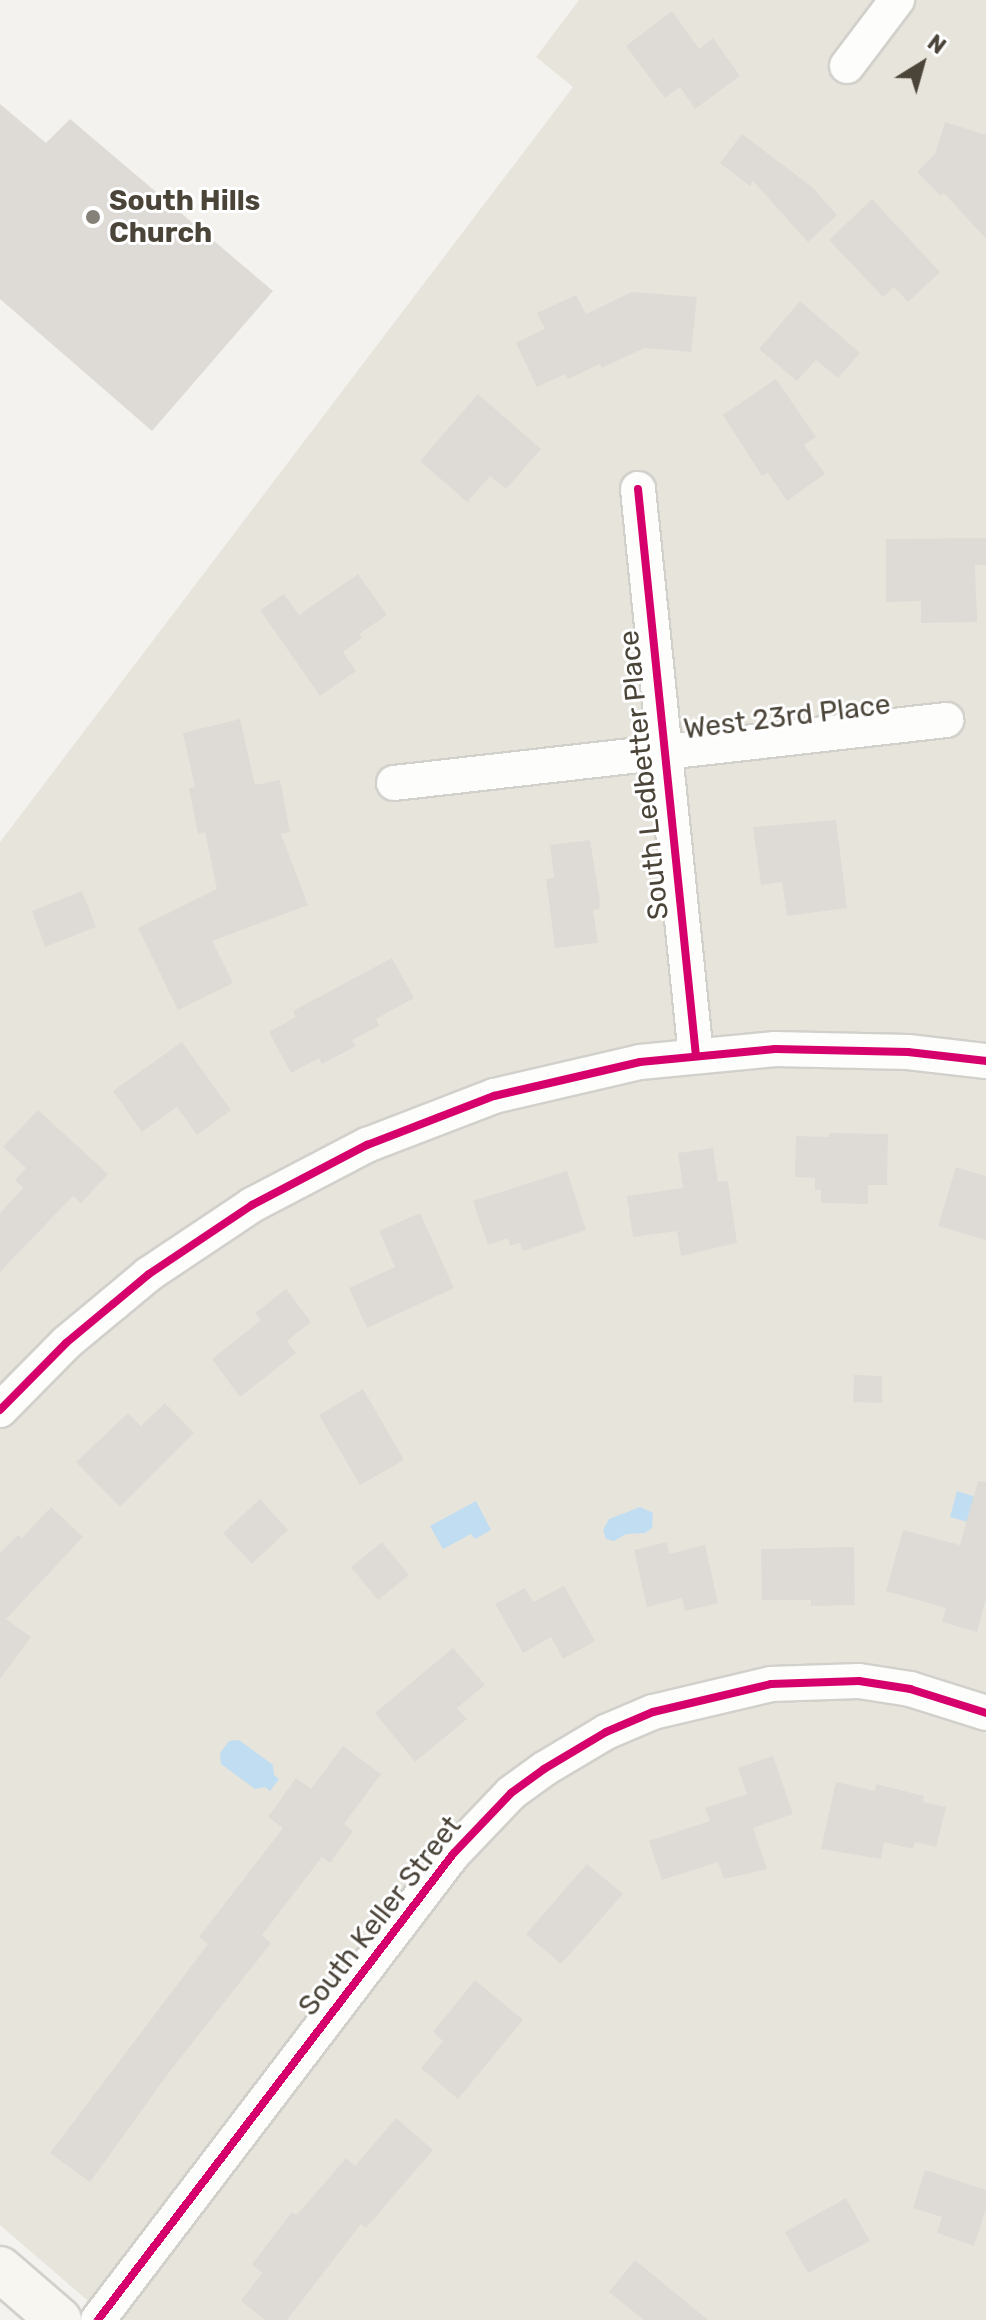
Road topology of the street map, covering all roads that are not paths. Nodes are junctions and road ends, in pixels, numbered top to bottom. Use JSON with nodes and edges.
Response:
{"nodes":[{"id":1,"x":897,"y":0,"type":"edge"},
{"id":2,"x":847,"y":66,"type":"dead end"},
{"id":3,"x":638,"y":489,"type":"dead end"},
{"id":4,"x":946,"y":720,"type":"dead end"},
{"id":5,"x":663,"y":754,"type":"junction"},
{"id":6,"x":394,"y":783,"type":"dead end"},
{"id":7,"x":696,"y":1056,"type":"junction"},
{"id":8,"x":986,"y":1061,"type":"edge"},
{"id":9,"x":0,"y":1410,"type":"edge"},
{"id":10,"x":986,"y":1713,"type":"edge"},
{"id":11,"x":0,"y":2269,"type":"edge"},
{"id":12,"x":59,"y":2320,"type":"edge"},
{"id":13,"x":98,"y":2320,"type":"edge"}],
"edges":[{"from":1,"to":2,"type":"street"},
{"from":3,"to":5,"type":"street","name":"South Ledbetter Place"},
{"from":4,"to":5,"type":"street","name":"West 23rd Place"},
{"from":5,"to":6,"type":"street","name":"West 23rd Place"},
{"from":5,"to":7,"type":"street","name":"South Ledbetter Place"},
{"from":7,"to":8,"type":"street"},
{"from":7,"to":9,"type":"street"},
{"from":10,"to":13,"type":"street","name":"South Keller Street"},
{"from":11,"to":12,"type":"main road"}]}
